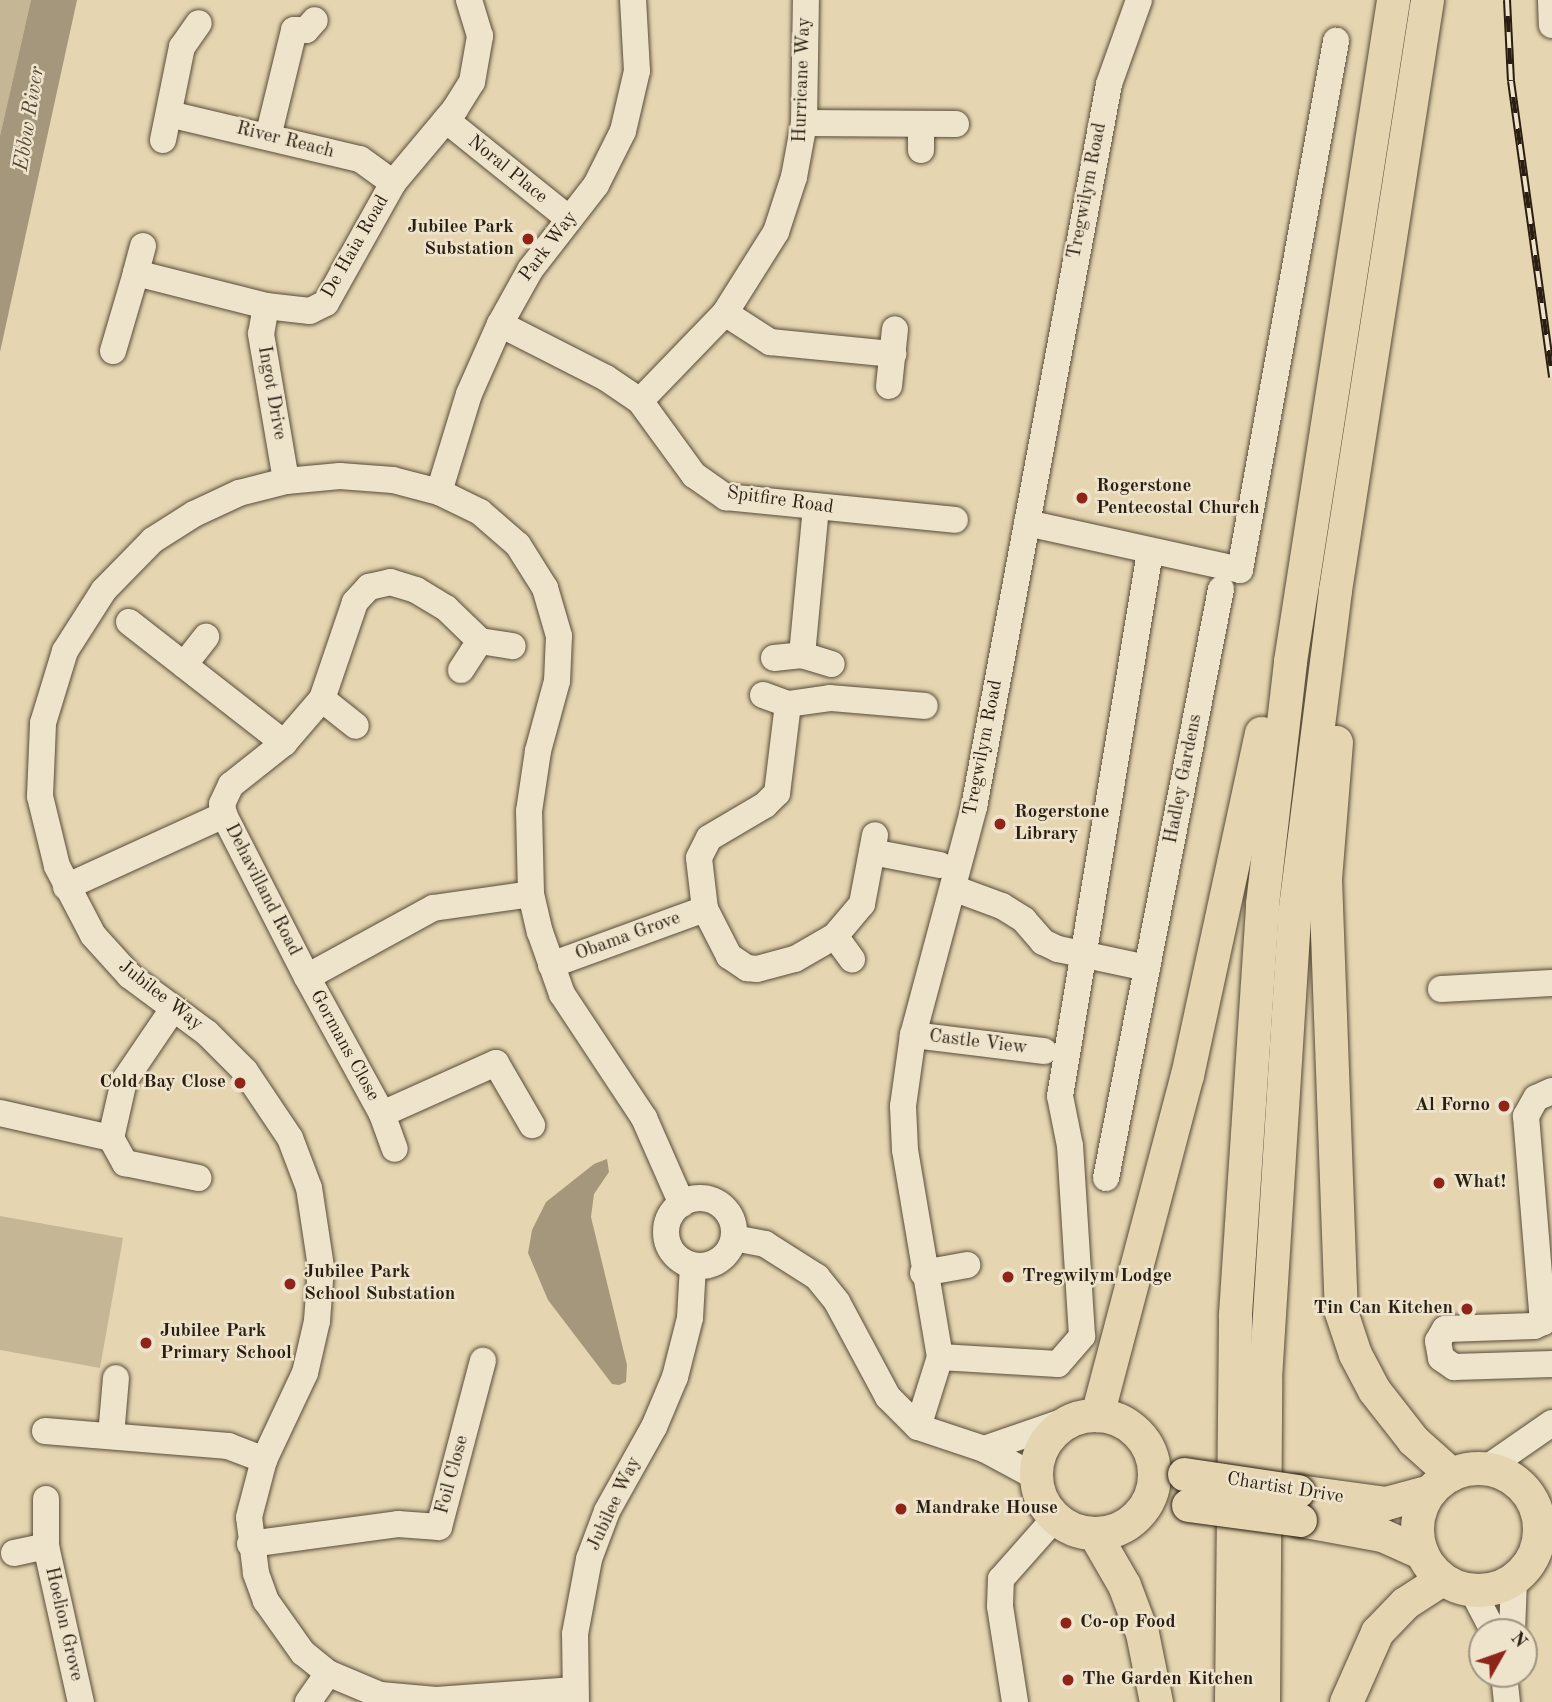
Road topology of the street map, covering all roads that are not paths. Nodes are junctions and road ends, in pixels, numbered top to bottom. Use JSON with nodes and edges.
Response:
{"nodes":[{"id":1,"x":469,"y":0,"type":"edge"},
{"id":2,"x":633,"y":0,"type":"edge"},
{"id":3,"x":806,"y":0,"type":"edge"},
{"id":4,"x":1139,"y":0,"type":"edge"},
{"id":5,"x":1393,"y":0,"type":"edge"},
{"id":6,"x":1427,"y":0,"type":"edge"},
{"id":7,"x":1551,"y":0,"type":"edge"},
{"id":8,"x":316,"y":20,"type":"dead end"},
{"id":9,"x":199,"y":23,"type":"dead end"},
{"id":10,"x":1552,"y":25,"type":"edge"},
{"id":11,"x":1336,"y":41,"type":"dead end"},
{"id":12,"x":169,"y":114,"type":"junction"},
{"id":13,"x":446,"y":120,"type":"junction"},
{"id":14,"x":804,"y":122,"type":"junction"},
{"id":15,"x":921,"y":124,"type":"junction"},
{"id":16,"x":956,"y":124,"type":"dead end"},
{"id":17,"x":268,"y":137,"type":"junction"},
{"id":18,"x":163,"y":140,"type":"dead end"},
{"id":19,"x":921,"y":150,"type":"dead end"},
{"id":20,"x":393,"y":183,"type":"junction"},
{"id":21,"x":1364,"y":185,"type":"junction"},
{"id":22,"x":569,"y":219,"type":"junction"},
{"id":23,"x":143,"y":247,"type":"dead end"},
{"id":24,"x":136,"y":273,"type":"junction"},
{"id":25,"x":266,"y":306,"type":"junction"},
{"id":26,"x":725,"y":313,"type":"junction"},
{"id":27,"x":500,"y":324,"type":"junction"},
{"id":28,"x":113,"y":351,"type":"dead end"},
{"id":29,"x":889,"y":386,"type":"dead end"},
{"id":30,"x":640,"y":401,"type":"junction"},
{"id":31,"x":1362,"y":418,"type":"junction"},
{"id":32,"x":286,"y":481,"type":"junction"},
{"id":33,"x":439,"y":492,"type":"junction"},
{"id":34,"x":816,"y":507,"type":"junction"},
{"id":35,"x":955,"y":520,"type":"dead end"},
{"id":36,"x":1027,"y":523,"type":"junction"},
{"id":37,"x":1150,"y":552,"type":"junction"},
{"id":38,"x":1221,"y":589,"type":"dead end"},
{"id":39,"x":129,"y":622,"type":"dead end"},
{"id":40,"x":206,"y":637,"type":"dead end"},
{"id":41,"x":480,"y":640,"type":"junction"},
{"id":42,"x":513,"y":646,"type":"dead end"},
{"id":43,"x":802,"y":655,"type":"junction"},
{"id":44,"x":774,"y":658,"type":"dead end"},
{"id":45,"x":831,"y":664,"type":"dead end"},
{"id":46,"x":184,"y":665,"type":"junction"},
{"id":47,"x":461,"y":670,"type":"dead end"},
{"id":48,"x":763,"y":695,"type":"dead end"},
{"id":49,"x":322,"y":699,"type":"junction"},
{"id":50,"x":800,"y":702,"type":"junction"},
{"id":51,"x":925,"y":706,"type":"dead end"},
{"id":52,"x":356,"y":726,"type":"dead end"},
{"id":53,"x":284,"y":743,"type":"junction"},
{"id":54,"x":224,"y":815,"type":"junction"},
{"id":55,"x":940,"y":865,"type":"dead end"},
{"id":56,"x":66,"y":887,"type":"junction"},
{"id":57,"x":953,"y":888,"type":"junction"},
{"id":58,"x":531,"y":894,"type":"junction"},
{"id":59,"x":705,"y":909,"type":"junction"},
{"id":60,"x":835,"y":936,"type":"junction"},
{"id":61,"x":852,"y":959,"type":"dead end"},
{"id":62,"x":551,"y":965,"type":"junction"},
{"id":63,"x":1146,"y":968,"type":"junction"},
{"id":64,"x":1076,"y":970,"type":"junction"},
{"id":65,"x":307,"y":977,"type":"junction"},
{"id":66,"x":1552,"y":983,"type":"edge"},
{"id":67,"x":1440,"y":989,"type":"dead end"},
{"id":68,"x":173,"y":1009,"type":"junction"},
{"id":69,"x":913,"y":1035,"type":"junction"},
{"id":70,"x":1044,"y":1051,"type":"dead end"},
{"id":71,"x":1552,"y":1091,"type":"edge"},
{"id":72,"x":0,"y":1113,"type":"edge"},
{"id":73,"x":382,"y":1114,"type":"junction"},
{"id":74,"x":532,"y":1125,"type":"dead end"},
{"id":75,"x":111,"y":1138,"type":"junction"},
{"id":76,"x":394,"y":1149,"type":"dead end"},
{"id":77,"x":198,"y":1178,"type":"dead end"},
{"id":78,"x":1106,"y":1178,"type":"dead end"},
{"id":79,"x":682,"y":1203,"type":"junction"},
{"id":80,"x":734,"y":1238,"type":"junction"},
{"id":81,"x":967,"y":1265,"type":"dead end"},
{"id":82,"x":693,"y":1266,"type":"junction"},
{"id":83,"x":923,"y":1273,"type":"junction"},
{"id":84,"x":1548,"y":1301,"type":"edge"},
{"id":85,"x":940,"y":1357,"type":"junction"},
{"id":86,"x":483,"y":1361,"type":"dead end"},
{"id":87,"x":1552,"y":1364,"type":"edge"},
{"id":88,"x":116,"y":1378,"type":"dead end"},
{"id":89,"x":1087,"y":1416,"type":"junction"},
{"id":90,"x":1552,"y":1423,"type":"edge"},
{"id":91,"x":918,"y":1427,"type":"junction"},
{"id":92,"x":45,"y":1431,"type":"dead end"},
{"id":93,"x":111,"y":1436,"type":"junction"},
{"id":94,"x":1147,"y":1447,"type":"junction"},
{"id":95,"x":984,"y":1449,"type":"junction"},
{"id":96,"x":264,"y":1460,"type":"junction"},
{"id":97,"x":1487,"y":1468,"type":"junction"},
{"id":98,"x":1035,"y":1477,"type":"junction"},
{"id":99,"x":1440,"y":1482,"type":"junction"},
{"id":100,"x":1186,"y":1489,"type":"junction"},
{"id":101,"x":46,"y":1499,"type":"dead end"},
{"id":102,"x":1299,"y":1506,"type":"junction"},
{"id":103,"x":1543,"y":1507,"type":"edge"},
{"id":104,"x":1135,"y":1516,"type":"junction"},
{"id":105,"x":1055,"y":1518,"type":"junction"},
{"id":106,"x":1094,"y":1533,"type":"junction"},
{"id":107,"x":250,"y":1544,"type":"junction"},
{"id":108,"x":46,"y":1546,"type":"junction"},
{"id":109,"x":14,"y":1553,"type":"dead end"},
{"id":110,"x":1422,"y":1553,"type":"junction"},
{"id":111,"x":1533,"y":1561,"type":"edge"},
{"id":112,"x":1457,"y":1585,"type":"junction"},
{"id":113,"x":1483,"y":1618,"type":"edge"},
{"id":114,"x":1516,"y":1618,"type":"edge"},
{"id":115,"x":328,"y":1673,"type":"junction"},
{"id":116,"x":575,"y":1696,"type":"edge"},
{"id":117,"x":81,"y":1702,"type":"edge"},
{"id":118,"x":308,"y":1702,"type":"edge"},
{"id":119,"x":1014,"y":1702,"type":"edge"},
{"id":120,"x":1156,"y":1702,"type":"edge"},
{"id":121,"x":1231,"y":1702,"type":"edge"},
{"id":122,"x":1263,"y":1702,"type":"edge"},
{"id":123,"x":1346,"y":1702,"type":"edge"}],
"edges":[{"from":1,"to":13,"type":"street","name":"De Haia Road"},
{"from":2,"to":22,"type":"street","name":"Park Way"},
{"from":3,"to":14,"type":"street","name":"Hurricane Way"},
{"from":4,"to":36,"type":"street","name":"Tregwilym Road"},
{"from":5,"to":21,"type":"main road"},
{"from":6,"to":31,"type":"main road"},
{"from":7,"to":10,"type":"street"},
{"from":8,"to":17,"type":"street"},
{"from":9,"to":12,"type":"street"},
{"from":11,"to":37,"type":"street"},
{"from":12,"to":17,"type":"street","name":"River Reach"},
{"from":12,"to":18,"type":"street"},
{"from":13,"to":20,"type":"street","name":"De Haia Road"},
{"from":13,"to":22,"type":"street","name":"Noral Place"},
{"from":14,"to":15,"type":"street"},
{"from":14,"to":26,"type":"street","name":"Hurricane Way"},
{"from":15,"to":16,"type":"street"},
{"from":15,"to":19,"type":"street"},
{"from":17,"to":20,"type":"street","name":"River Reach"},
{"from":20,"to":25,"type":"street","name":"De Haia Road"},
{"from":21,"to":89,"type":"main road"},
{"from":21,"to":121,"type":"main road"},
{"from":22,"to":27,"type":"street","name":"Park Way"},
{"from":23,"to":24,"type":"street"},
{"from":24,"to":25,"type":"street","name":"De Haia Road"},
{"from":24,"to":28,"type":"street"},
{"from":25,"to":32,"type":"street","name":"Ingot Drive"},
{"from":26,"to":29,"type":"street"},
{"from":26,"to":30,"type":"street","name":"Hurricane Way"},
{"from":27,"to":30,"type":"street","name":"Spitfire Road"},
{"from":27,"to":33,"type":"street","name":"Park Way"},
{"from":30,"to":34,"type":"street","name":"Spitfire Road"},
{"from":31,"to":99,"type":"main road"},
{"from":31,"to":122,"type":"main road"},
{"from":32,"to":33,"type":"street","name":"Jubilee Way"},
{"from":32,"to":56,"type":"street","name":"Jubilee Way"},
{"from":33,"to":58,"type":"street","name":"Jubilee Way"},
{"from":34,"to":35,"type":"street","name":"Spitfire Road"},
{"from":34,"to":43,"type":"street"},
{"from":36,"to":37,"type":"street"},
{"from":36,"to":57,"type":"street","name":"Tregwilym Road"},
{"from":37,"to":64,"type":"street"},
{"from":38,"to":63,"type":"street","name":"Hadley Gardens"},
{"from":39,"to":46,"type":"street"},
{"from":40,"to":46,"type":"street"},
{"from":41,"to":42,"type":"street"},
{"from":41,"to":47,"type":"street"},
{"from":41,"to":49,"type":"street"},
{"from":43,"to":44,"type":"street"},
{"from":43,"to":45,"type":"street"},
{"from":46,"to":53,"type":"street"},
{"from":48,"to":50,"type":"street"},
{"from":49,"to":52,"type":"street"},
{"from":49,"to":53,"type":"street"},
{"from":50,"to":51,"type":"street"},
{"from":50,"to":59,"type":"street","name":"Obama Grove"},
{"from":53,"to":54,"type":"street"},
{"from":54,"to":56,"type":"street","name":"Dehavilland Road"},
{"from":54,"to":65,"type":"street","name":"Dehavilland Road"},
{"from":55,"to":60,"type":"street","name":"Obama Grove"},
{"from":56,"to":68,"type":"street","name":"Jubilee Way"},
{"from":57,"to":64,"type":"street"},
{"from":57,"to":69,"type":"street","name":"Tregwilym Road"},
{"from":58,"to":62,"type":"street","name":"Jubilee Way"},
{"from":58,"to":65,"type":"street","name":"Dehavilland Road"},
{"from":59,"to":60,"type":"street","name":"Obama Grove"},
{"from":59,"to":62,"type":"street","name":"Obama Grove"},
{"from":60,"to":61,"type":"street"},
{"from":62,"to":79,"type":"street","name":"Jubilee Way"},
{"from":63,"to":64,"type":"street"},
{"from":63,"to":78,"type":"street","name":"Hadley Gardens"},
{"from":64,"to":85,"type":"street"},
{"from":65,"to":73,"type":"street","name":"Gormans Close"},
{"from":66,"to":67,"type":"street"},
{"from":68,"to":75,"type":"street"},
{"from":68,"to":96,"type":"street","name":"Jubilee Way"},
{"from":69,"to":70,"type":"street","name":"Castle View"},
{"from":69,"to":83,"type":"street","name":"Tregwilym Road"},
{"from":71,"to":84,"type":"street"},
{"from":72,"to":75,"type":"street"},
{"from":73,"to":74,"type":"street","name":"Gormans Close"},
{"from":73,"to":76,"type":"street","name":"Gormans Close"},
{"from":75,"to":77,"type":"street"},
{"from":79,"to":80,"type":"street"},
{"from":79,"to":82,"type":"street"},
{"from":80,"to":82,"type":"street"},
{"from":80,"to":91,"type":"street"},
{"from":81,"to":83,"type":"street"},
{"from":82,"to":116,"type":"street","name":"Jubilee Way"},
{"from":83,"to":85,"type":"street","name":"Tregwilym Road"},
{"from":84,"to":87,"type":"street"},
{"from":85,"to":91,"type":"street","name":"Tregwilym Road"},
{"from":86,"to":107,"type":"street","name":"Foil Close"},
{"from":88,"to":93,"type":"street"},
{"from":89,"to":94,"type":"main road","name":"Chartist Drive"},
{"from":89,"to":95,"type":"street"},
{"from":89,"to":98,"type":"main road"},
{"from":90,"to":97,"type":"street"},
{"from":91,"to":95,"type":"street"},
{"from":92,"to":93,"type":"street"},
{"from":93,"to":96,"type":"street"},
{"from":94,"to":100,"type":"main road","name":"Chartist Drive"},
{"from":94,"to":104,"type":"main road"},
{"from":95,"to":98,"type":"street"},
{"from":96,"to":107,"type":"street","name":"Jubilee Way"},
{"from":97,"to":99,"type":"main road","name":"Chartist Drive"},
{"from":97,"to":103,"type":"main road"},
{"from":98,"to":105,"type":"main road"},
{"from":99,"to":102,"type":"main road","name":"Chartist Drive"},
{"from":99,"to":110,"type":"main road"},
{"from":100,"to":102,"type":"main road","name":"Chartist Drive","bridge":true},
{"from":100,"to":104,"type":"main road","name":"Chartist Drive"},
{"from":101,"to":108,"type":"street","name":"Hoelion Grove"},
{"from":102,"to":110,"type":"main road","name":"Chartist Drive"},
{"from":103,"to":111,"type":"main road"},
{"from":104,"to":106,"type":"main road","name":"Chartist Drive"},
{"from":105,"to":106,"type":"main road"},
{"from":105,"to":119,"type":"street"},
{"from":106,"to":120,"type":"main road"},
{"from":107,"to":115,"type":"street","name":"Jubilee Way"},
{"from":108,"to":109,"type":"street","name":"Hoelion Grove"},
{"from":108,"to":117,"type":"street","name":"Hoelion Grove"},
{"from":110,"to":112,"type":"main road","name":"Chartist Drive"},
{"from":111,"to":112,"type":"main road"},
{"from":111,"to":114,"type":"street"},
{"from":112,"to":113,"type":"street"},
{"from":112,"to":123,"type":"main road"},
{"from":115,"to":116,"type":"street","name":"Jubilee Way"},
{"from":115,"to":118,"type":"street"}]}
